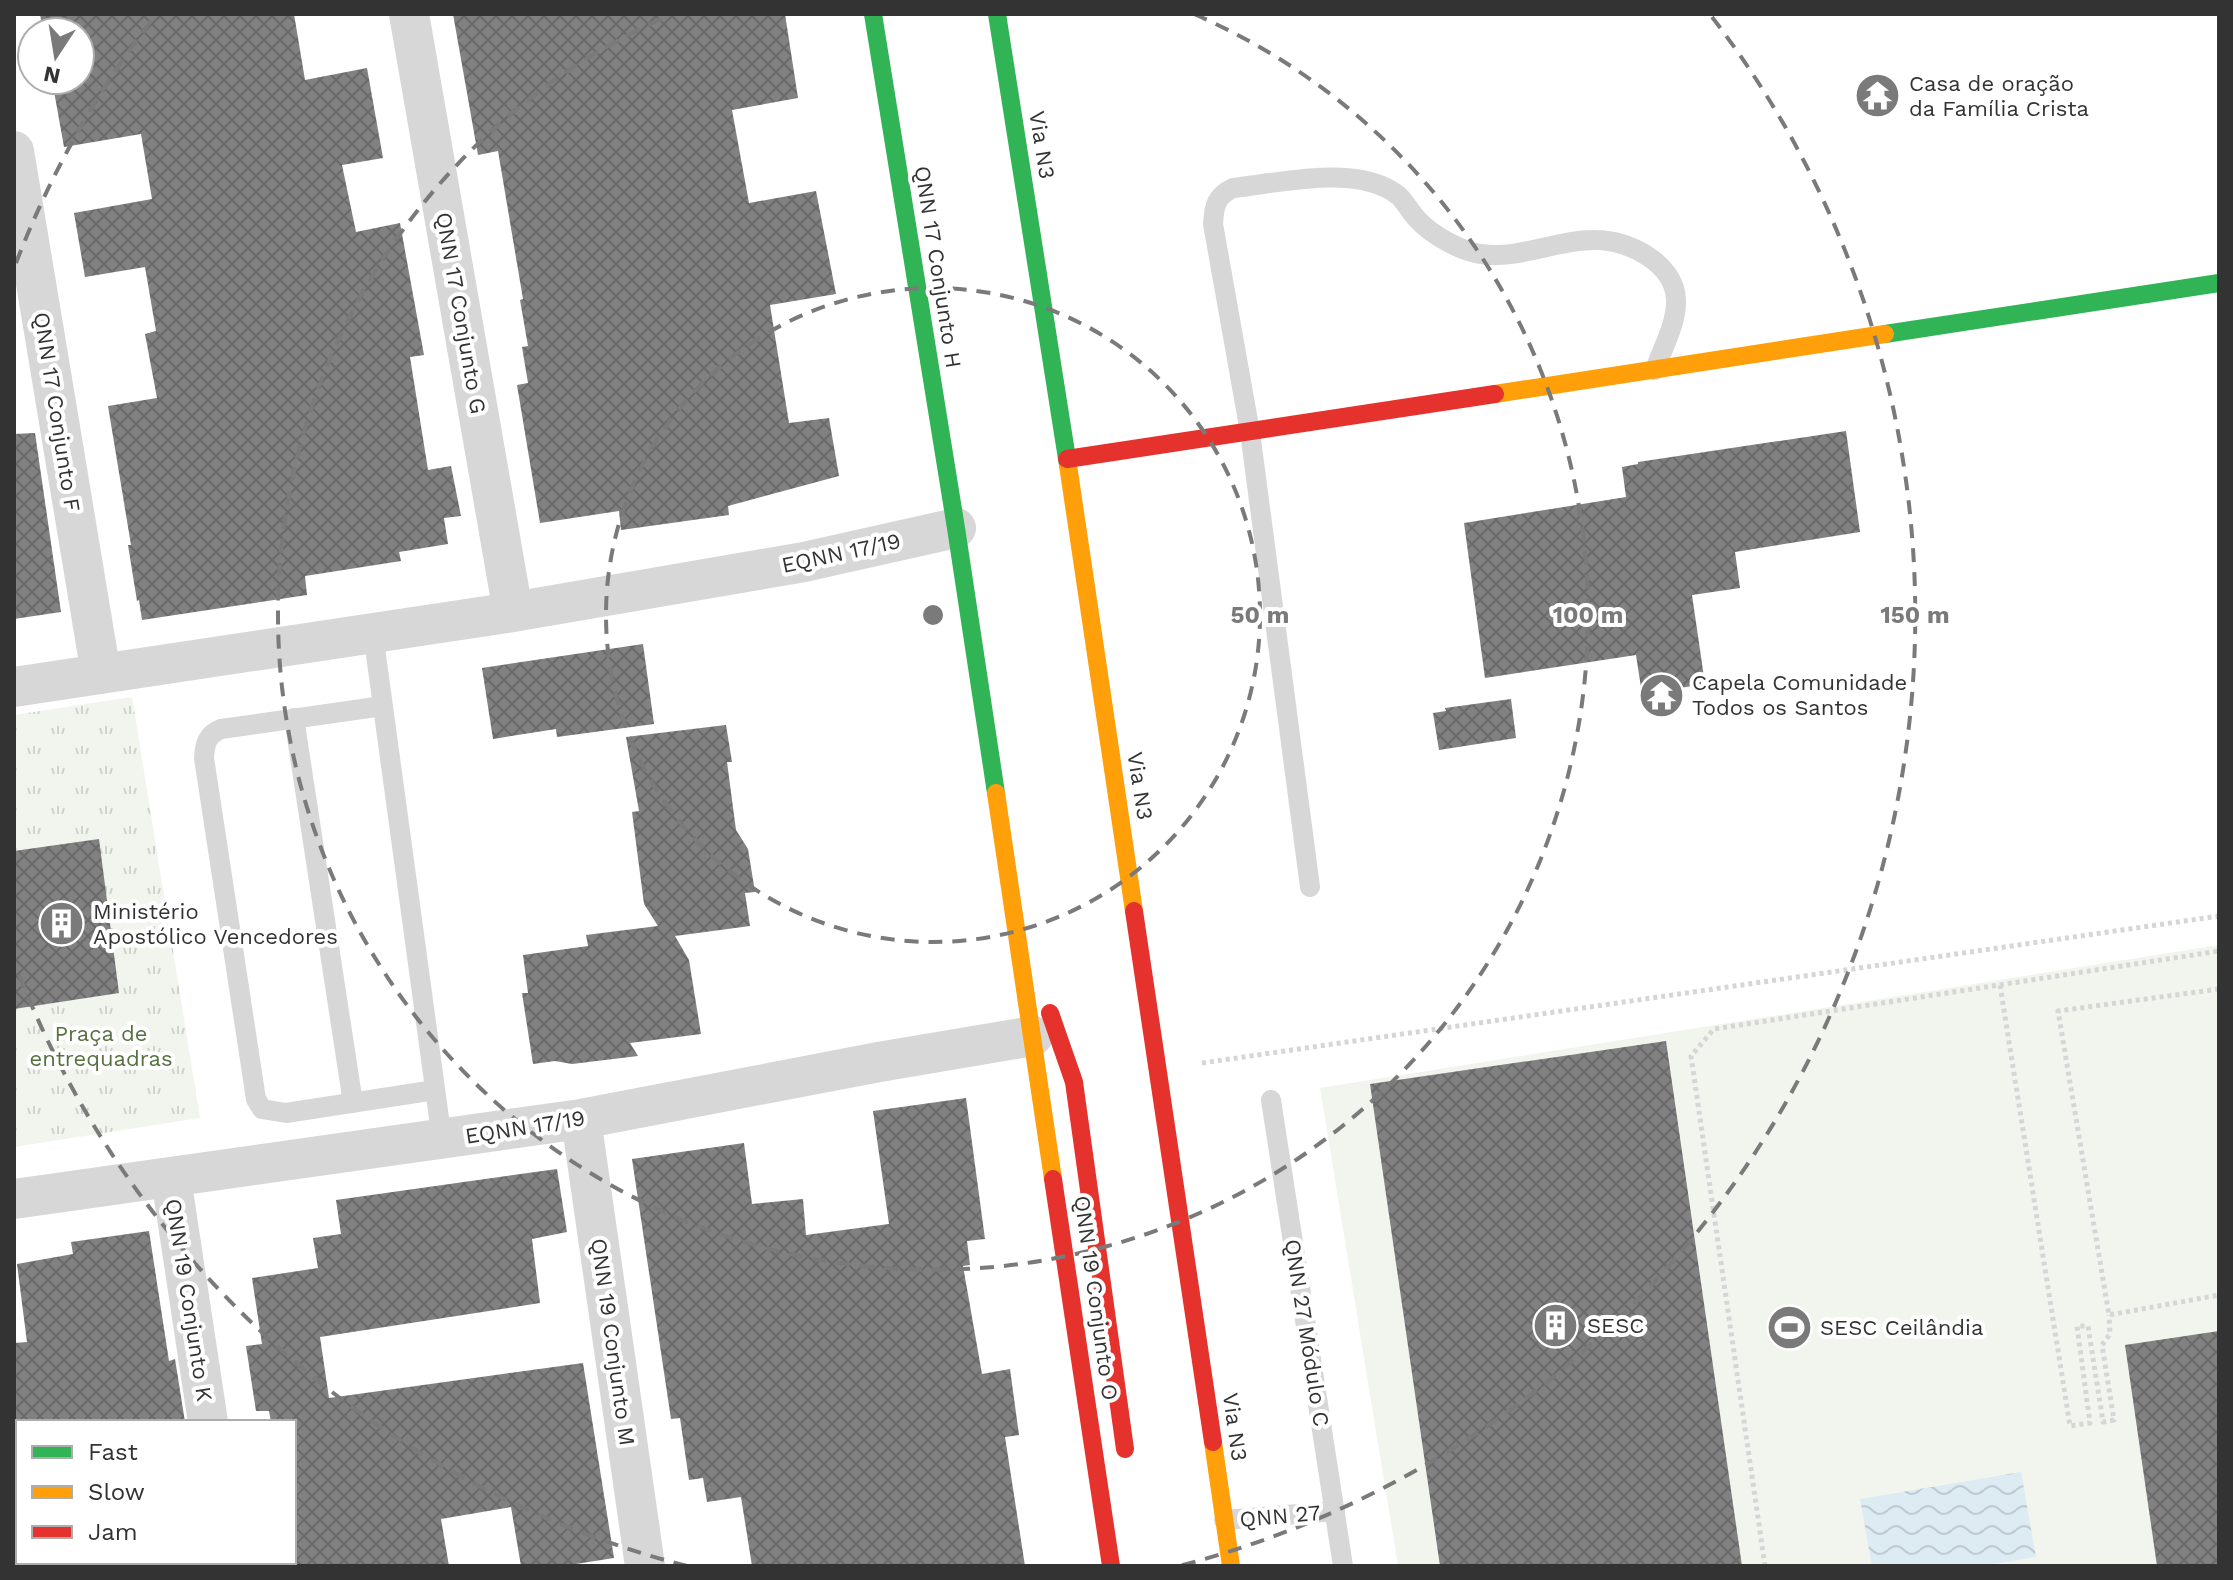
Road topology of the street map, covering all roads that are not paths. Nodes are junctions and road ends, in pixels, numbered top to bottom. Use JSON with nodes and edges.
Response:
{"nodes":[{"id":1,"x":409,"y":14,"type":"edge"},
{"id":2,"x":873,"y":14,"type":"edge"},
{"id":3,"x":997,"y":14,"type":"edge"},
{"id":4,"x":14,"y":151,"type":"edge"},
{"id":5,"x":2219,"y":283,"type":"edge"},
{"id":6,"x":1655,"y":370,"type":"junction"},
{"id":7,"x":1250,"y":432,"type":"junction"},
{"id":8,"x":1067,"y":459,"type":"junction"},
{"id":9,"x":956,"y":528,"type":"junction"},
{"id":10,"x":513,"y":612,"type":"junction"},
{"id":11,"x":373,"y":633,"type":"junction"},
{"id":12,"x":101,"y":674,"type":"junction"},
{"id":13,"x":14,"y":687,"type":"edge"},
{"id":14,"x":383,"y":706,"type":"junction"},
{"id":15,"x":294,"y":718,"type":"junction"},
{"id":16,"x":1310,"y":887,"type":"dead end"},
{"id":17,"x":1014,"y":909,"type":"junction"},
{"id":18,"x":1033,"y":1036,"type":"junction"},
{"id":19,"x":435,"y":1090,"type":"junction"},
{"id":20,"x":1271,"y":1100,"type":"dead end"},
{"id":21,"x":353,"y":1103,"type":"junction"},
{"id":22,"x":581,"y":1119,"type":"junction"},
{"id":23,"x":442,"y":1140,"type":"junction"},
{"id":24,"x":171,"y":1178,"type":"junction"},
{"id":25,"x":14,"y":1199,"type":"edge"},
{"id":26,"x":208,"y":1420,"type":"edge"},
{"id":27,"x":1128,"y":1472,"type":"dead end"},
{"id":28,"x":1335,"y":1511,"type":"junction"},
{"id":29,"x":1224,"y":1520,"type":"junction"},
{"id":30,"x":645,"y":1566,"type":"edge"},
{"id":31,"x":1111,"y":1566,"type":"edge"},
{"id":32,"x":1231,"y":1566,"type":"edge"},
{"id":33,"x":1343,"y":1566,"type":"edge"}],
"edges":[{"from":1,"to":10,"type":"street","name":"QNN 17 Conjunto G"},
{"from":2,"to":9,"type":"main road","name":"QNN 17 Conjunto H"},
{"from":3,"to":8,"type":"main road","name":"Via N3"},
{"from":4,"to":12,"type":"street","name":"QNN 17 Conjunto F"},
{"from":5,"to":6,"type":"main road"},
{"from":6,"to":7,"type":"main road"},
{"from":6,"to":7,"type":"lane"},
{"from":7,"to":8,"type":"main road"},
{"from":7,"to":16,"type":"lane"},
{"from":8,"to":29,"type":"main road","name":"Via N3"},
{"from":9,"to":10,"type":"street","name":"EQNN 17/19"},
{"from":9,"to":17,"type":"main road"},
{"from":10,"to":11,"type":"street","name":"EQNN 17/19"},
{"from":11,"to":12,"type":"street","name":"EQNN 17/19"},
{"from":11,"to":14,"type":"lane"},
{"from":12,"to":13,"type":"street","name":"EQNN 17/19"},
{"from":14,"to":15,"type":"lane"},
{"from":14,"to":19,"type":"lane"},
{"from":15,"to":21,"type":"lane"},
{"from":15,"to":21,"type":"lane"},
{"from":17,"to":18,"type":"main road"},
{"from":17,"to":27,"type":"main road"},
{"from":18,"to":22,"type":"street","name":"EQNN 17/19"},
{"from":18,"to":31,"type":"main road","name":"QNN 19 Conjunto O"},
{"from":19,"to":21,"type":"lane"},
{"from":19,"to":23,"type":"lane"},
{"from":20,"to":28,"type":"lane","name":"QNN 27 Módulo C"},
{"from":22,"to":23,"type":"street","name":"EQNN 17/19"},
{"from":22,"to":30,"type":"street","name":"QNN 19 Conjunto M"},
{"from":23,"to":24,"type":"street","name":"EQNN 17/19"},
{"from":24,"to":25,"type":"street","name":"EQNN 17/19"},
{"from":24,"to":26,"type":"street","name":"QNN 19 Conjunto K"},
{"from":28,"to":29,"type":"lane","name":"QNN 27"},
{"from":28,"to":33,"type":"lane","name":"QNN 27 Módulo C"},
{"from":29,"to":32,"type":"main road","name":"Via N3"}]}
